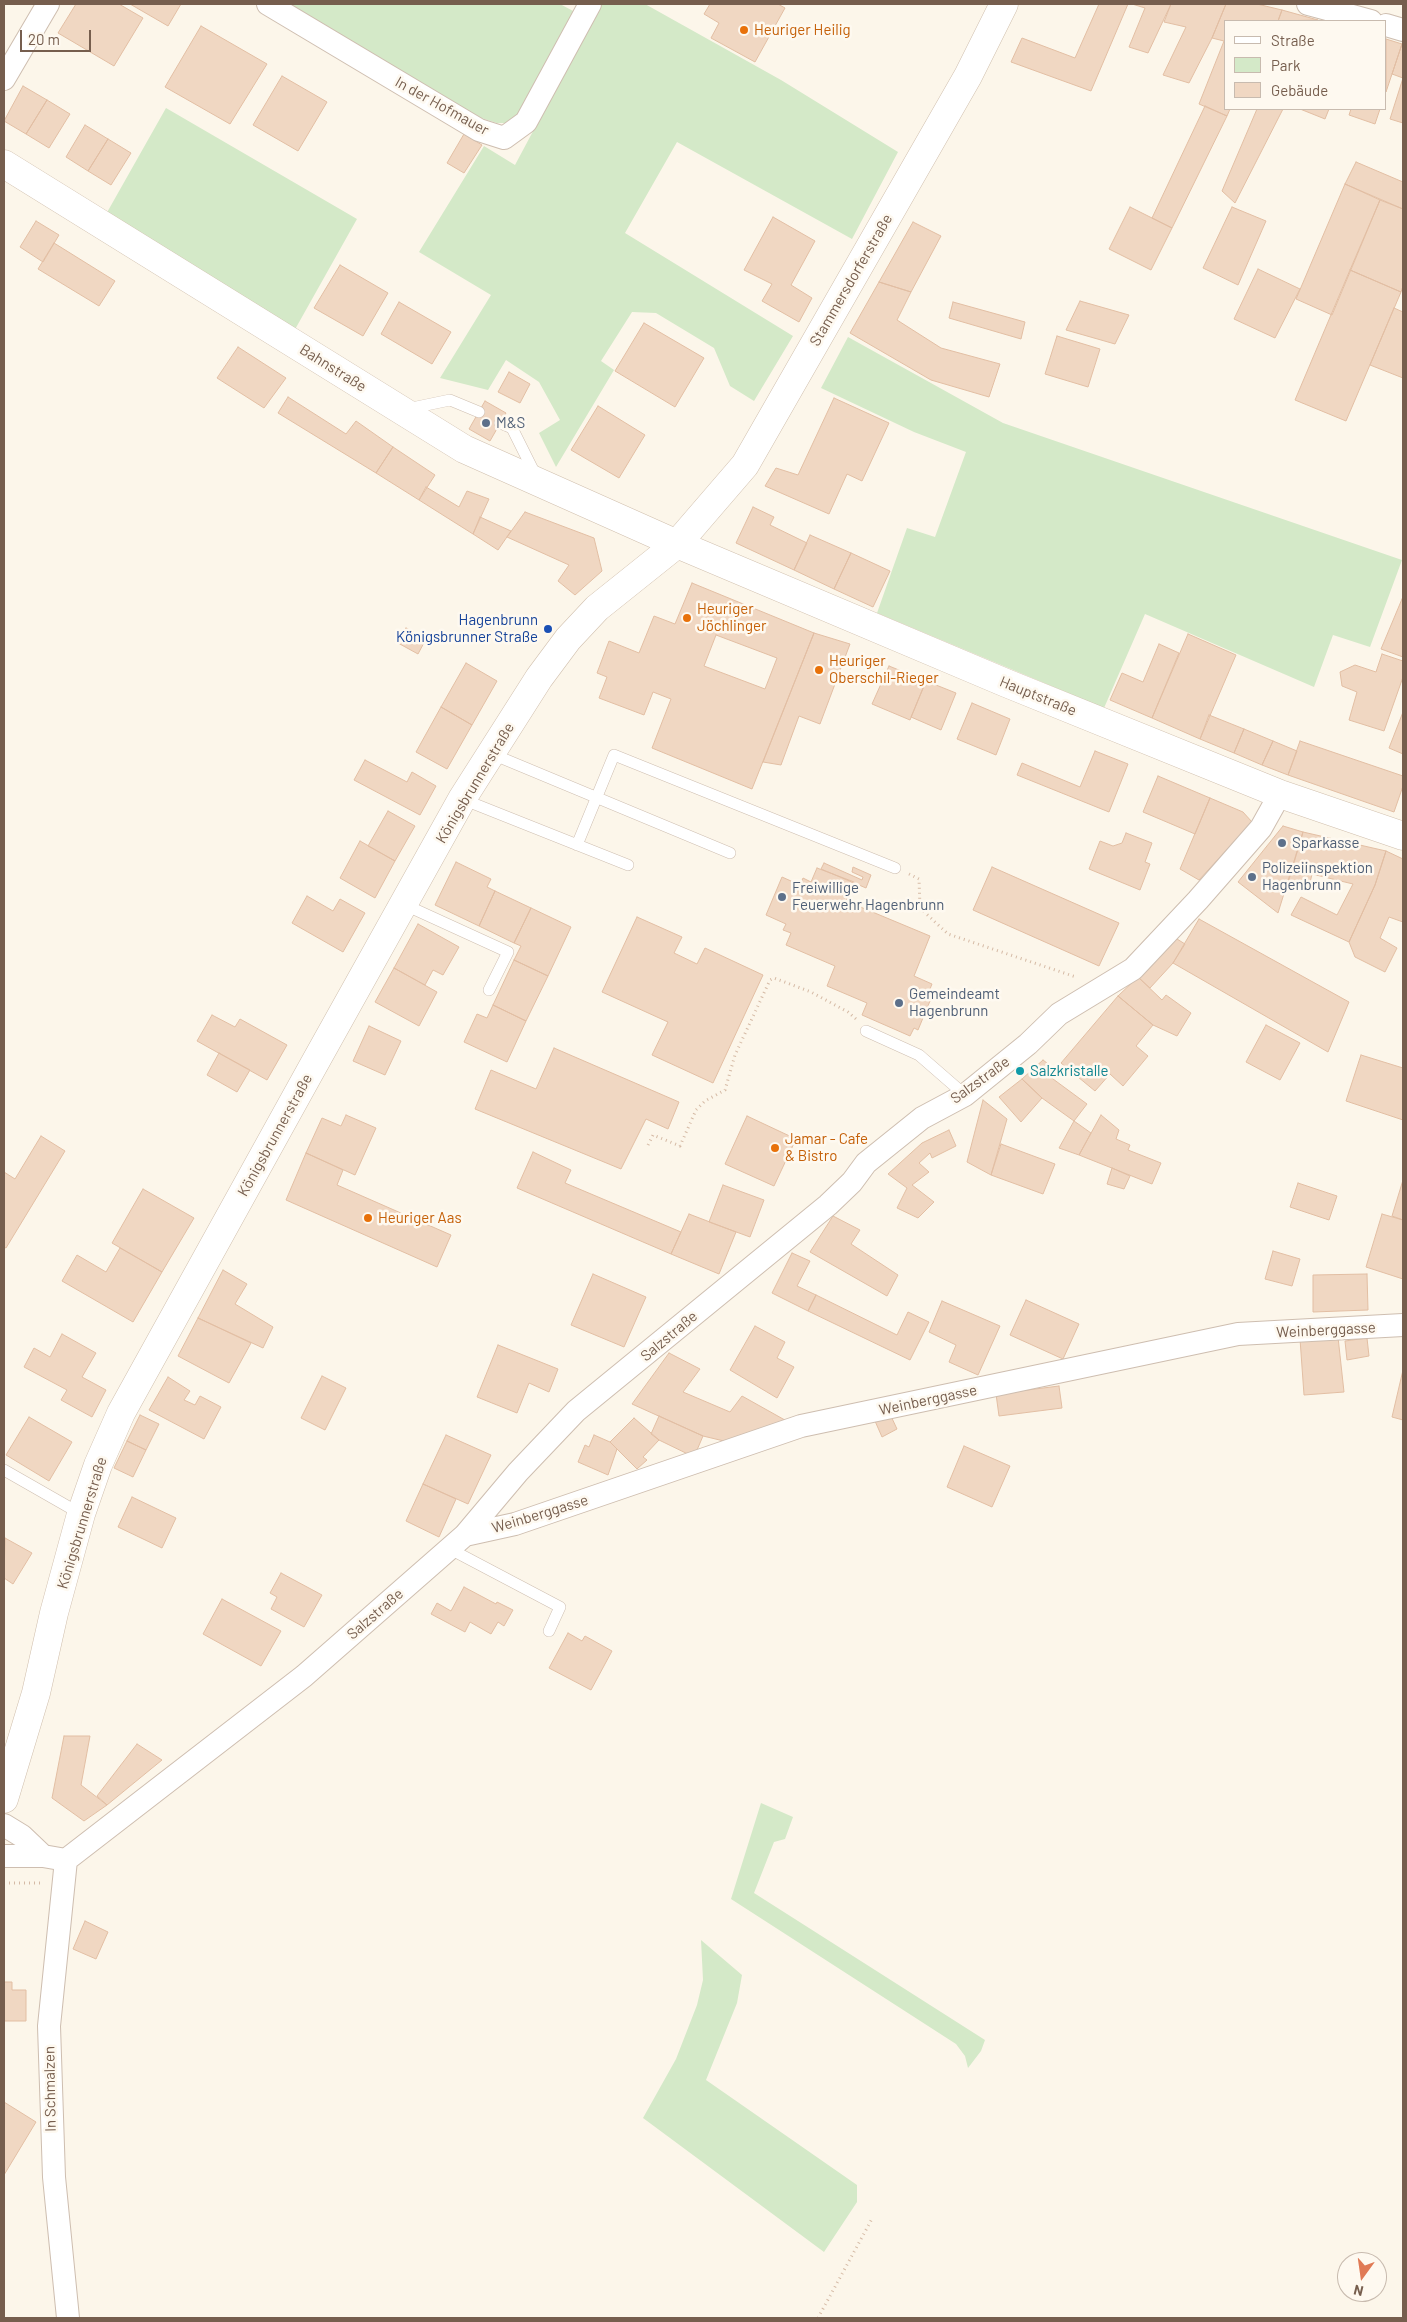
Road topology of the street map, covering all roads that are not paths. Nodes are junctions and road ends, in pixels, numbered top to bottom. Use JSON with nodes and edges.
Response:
{"nodes":[{"id":1,"x":48,"y":4,"type":"edge"},
{"id":2,"x":268,"y":4,"type":"edge"},
{"id":3,"x":590,"y":4,"type":"edge"},
{"id":4,"x":1004,"y":4,"type":"edge"},
{"id":5,"x":1308,"y":4,"type":"edge"},
{"id":6,"x":1367,"y":20,"type":"edge"},
{"id":7,"x":1387,"y":25,"type":"edge"},
{"id":8,"x":1403,"y":30,"type":"edge"},
{"id":9,"x":4,"y":79,"type":"edge"},
{"id":10,"x":4,"y":164,"type":"edge"},
{"id":11,"x":401,"y":410,"type":"junction"},
{"id":12,"x":479,"y":412,"type":"dead end"},
{"id":13,"x":500,"y":423,"type":"dead end"},
{"id":14,"x":538,"y":482,"type":"junction"},
{"id":15,"x":677,"y":544,"type":"junction"},
{"id":16,"x":491,"y":754,"type":"junction"},
{"id":17,"x":1280,"y":794,"type":"junction"},
{"id":18,"x":596,"y":797,"type":"junction"},
{"id":19,"x":462,"y":799,"type":"junction"},
{"id":20,"x":1403,"y":836,"type":"edge"},
{"id":21,"x":577,"y":844,"type":"junction"},
{"id":22,"x":730,"y":853,"type":"dead end"},
{"id":23,"x":628,"y":865,"type":"dead end"},
{"id":24,"x":895,"y":868,"type":"dead end"},
{"id":25,"x":403,"y":904,"type":"junction"},
{"id":26,"x":489,"y":990,"type":"dead end"},
{"id":27,"x":866,"y":1031,"type":"road end"},
{"id":28,"x":965,"y":1095,"type":"junction"},
{"id":29,"x":1403,"y":1325,"type":"edge"},
{"id":30,"x":4,"y":1470,"type":"edge"},
{"id":31,"x":81,"y":1514,"type":"junction"},
{"id":32,"x":458,"y":1542,"type":"junction"},
{"id":33,"x":549,"y":1631,"type":"dead end"},
{"id":34,"x":7,"y":1782,"type":"edge"},
{"id":35,"x":4,"y":1825,"type":"edge"},
{"id":36,"x":4,"y":1856,"type":"edge"},
{"id":37,"x":42,"y":1856,"type":"junction"},
{"id":38,"x":66,"y":1860,"type":"junction"},
{"id":39,"x":68,"y":2318,"type":"edge"}],
"edges":[{"from":1,"to":9,"type":"street"},
{"from":2,"to":3,"type":"street","name":"In der Hofmauer"},
{"from":4,"to":15,"type":"street","name":"Stammersdorferstraße"},
{"from":5,"to":6,"type":"street"},
{"from":7,"to":8,"type":"street"},
{"from":10,"to":11,"type":"street","name":"Bahnstraße"},
{"from":11,"to":12,"type":"lane"},
{"from":11,"to":14,"type":"street","name":"Bahnstraße"},
{"from":13,"to":14,"type":"lane"},
{"from":14,"to":15,"type":"street","name":"Bahnstraße"},
{"from":15,"to":16,"type":"street","name":"Königsbrunnerstraße"},
{"from":15,"to":17,"type":"street","name":"Hauptstraße"},
{"from":16,"to":18,"type":"lane"},
{"from":16,"to":19,"type":"street","name":"Königsbrunnerstraße"},
{"from":17,"to":20,"type":"street","name":"Hauptstraße"},
{"from":17,"to":28,"type":"street","name":"Salzstraße"},
{"from":18,"to":21,"type":"lane"},
{"from":18,"to":22,"type":"lane"},
{"from":18,"to":24,"type":"lane"},
{"from":19,"to":21,"type":"lane"},
{"from":19,"to":25,"type":"street","name":"Königsbrunnerstraße"},
{"from":21,"to":23,"type":"lane"},
{"from":25,"to":26,"type":"lane"},
{"from":25,"to":31,"type":"street","name":"Königsbrunnerstraße"},
{"from":27,"to":28,"type":"lane"},
{"from":28,"to":32,"type":"street","name":"Salzstraße"},
{"from":29,"to":32,"type":"street","name":"Weinberggasse"},
{"from":30,"to":31,"type":"lane"},
{"from":31,"to":34,"type":"street","name":"Königsbrunnerstraße"},
{"from":32,"to":33,"type":"lane"},
{"from":32,"to":38,"type":"street","name":"Salzstraße"},
{"from":35,"to":37,"type":"street"},
{"from":36,"to":37,"type":"street"},
{"from":37,"to":38,"type":"street"},
{"from":38,"to":39,"type":"street","name":"In Schmalzen"}]}
